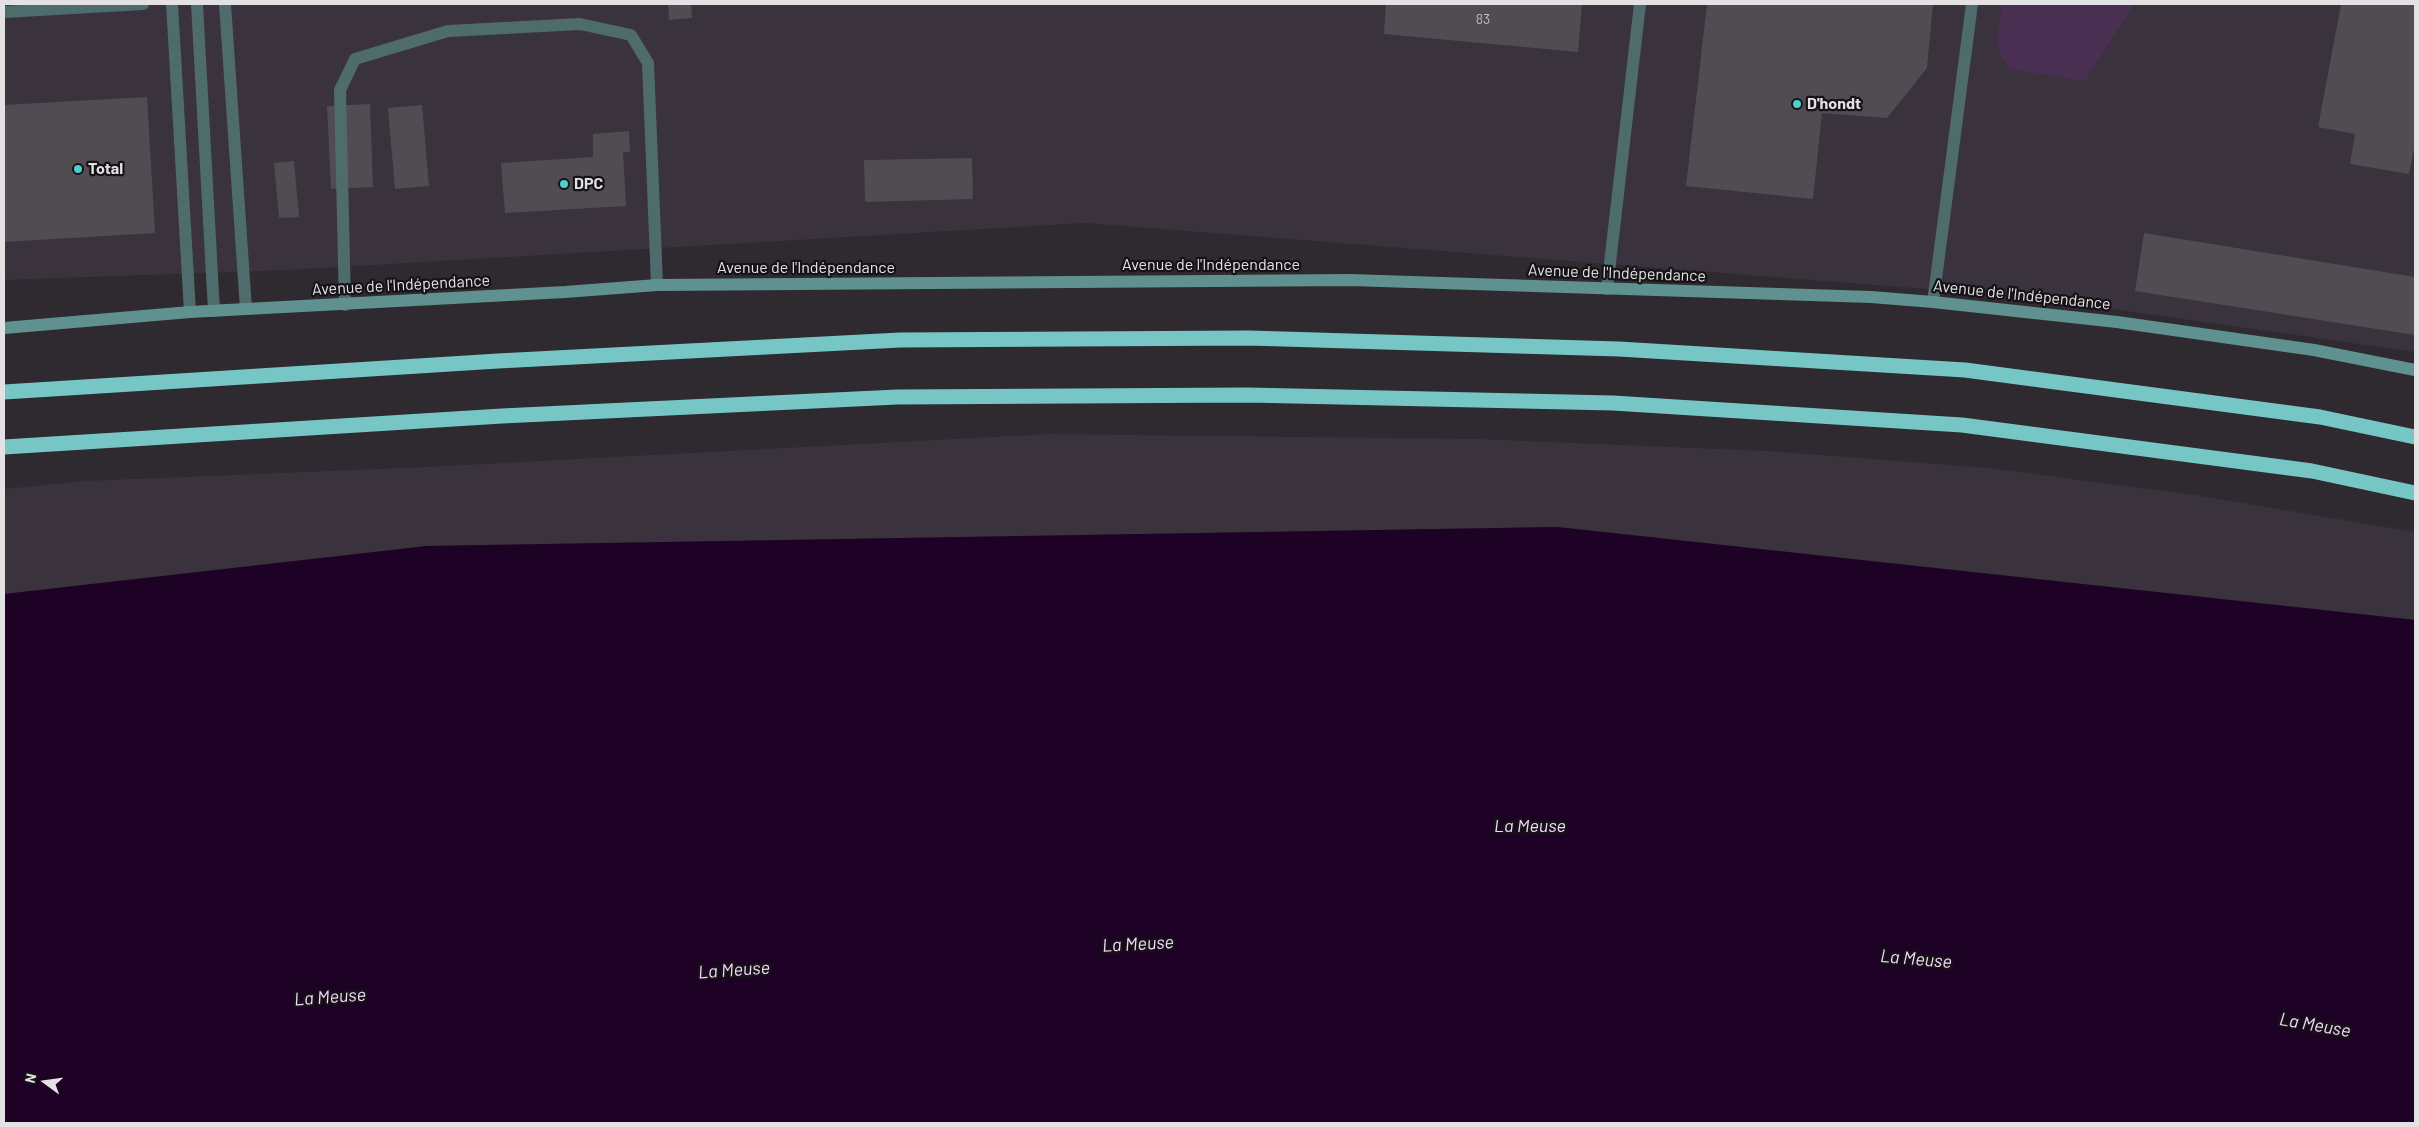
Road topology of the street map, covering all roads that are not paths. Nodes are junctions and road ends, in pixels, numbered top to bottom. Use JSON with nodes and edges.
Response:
{"nodes":[{"id":1,"x":143,"y":4,"type":"edge"},
{"id":2,"x":172,"y":4,"type":"edge"},
{"id":3,"x":197,"y":4,"type":"edge"},
{"id":4,"x":225,"y":4,"type":"edge"},
{"id":5,"x":1640,"y":4,"type":"edge"},
{"id":6,"x":1972,"y":4,"type":"edge"},
{"id":7,"x":4,"y":12,"type":"edge"},
{"id":8,"x":657,"y":285,"type":"junction"},
{"id":9,"x":1607,"y":288,"type":"junction"},
{"id":10,"x":1933,"y":302,"type":"junction"},
{"id":11,"x":345,"y":305,"type":"junction"},
{"id":12,"x":246,"y":309,"type":"junction"},
{"id":13,"x":214,"y":311,"type":"junction"},
{"id":14,"x":190,"y":312,"type":"junction"},
{"id":15,"x":4,"y":328,"type":"edge"},
{"id":16,"x":2415,"y":370,"type":"edge"},
{"id":17,"x":4,"y":392,"type":"edge"},
{"id":18,"x":2415,"y":437,"type":"edge"},
{"id":19,"x":4,"y":447,"type":"edge"},
{"id":20,"x":2415,"y":493,"type":"edge"}],
"edges":[{"from":1,"to":7,"type":"lane"},
{"from":2,"to":14,"type":"lane"},
{"from":3,"to":13,"type":"lane"},
{"from":4,"to":12,"type":"lane"},
{"from":5,"to":9,"type":"lane"},
{"from":6,"to":10,"type":"lane"},
{"from":8,"to":9,"type":"main road","name":"Avenue de l'Indépendance"},
{"from":8,"to":11,"type":"main road","name":"Avenue de l'Indépendance"},
{"from":8,"to":11,"type":"lane"},
{"from":9,"to":10,"type":"main road","name":"Avenue de l'Indépendance"},
{"from":10,"to":16,"type":"main road","name":"Avenue de l'Indépendance"},
{"from":11,"to":12,"type":"main road","name":"Avenue de l'Indépendance"},
{"from":12,"to":13,"type":"main road","name":"Avenue de l'Indépendance"},
{"from":13,"to":14,"type":"main road","name":"Avenue de l'Indépendance"},
{"from":14,"to":15,"type":"main road","name":"Avenue de l'Indépendance"},
{"from":17,"to":18,"type":"highway"},
{"from":19,"to":20,"type":"highway"}]}
